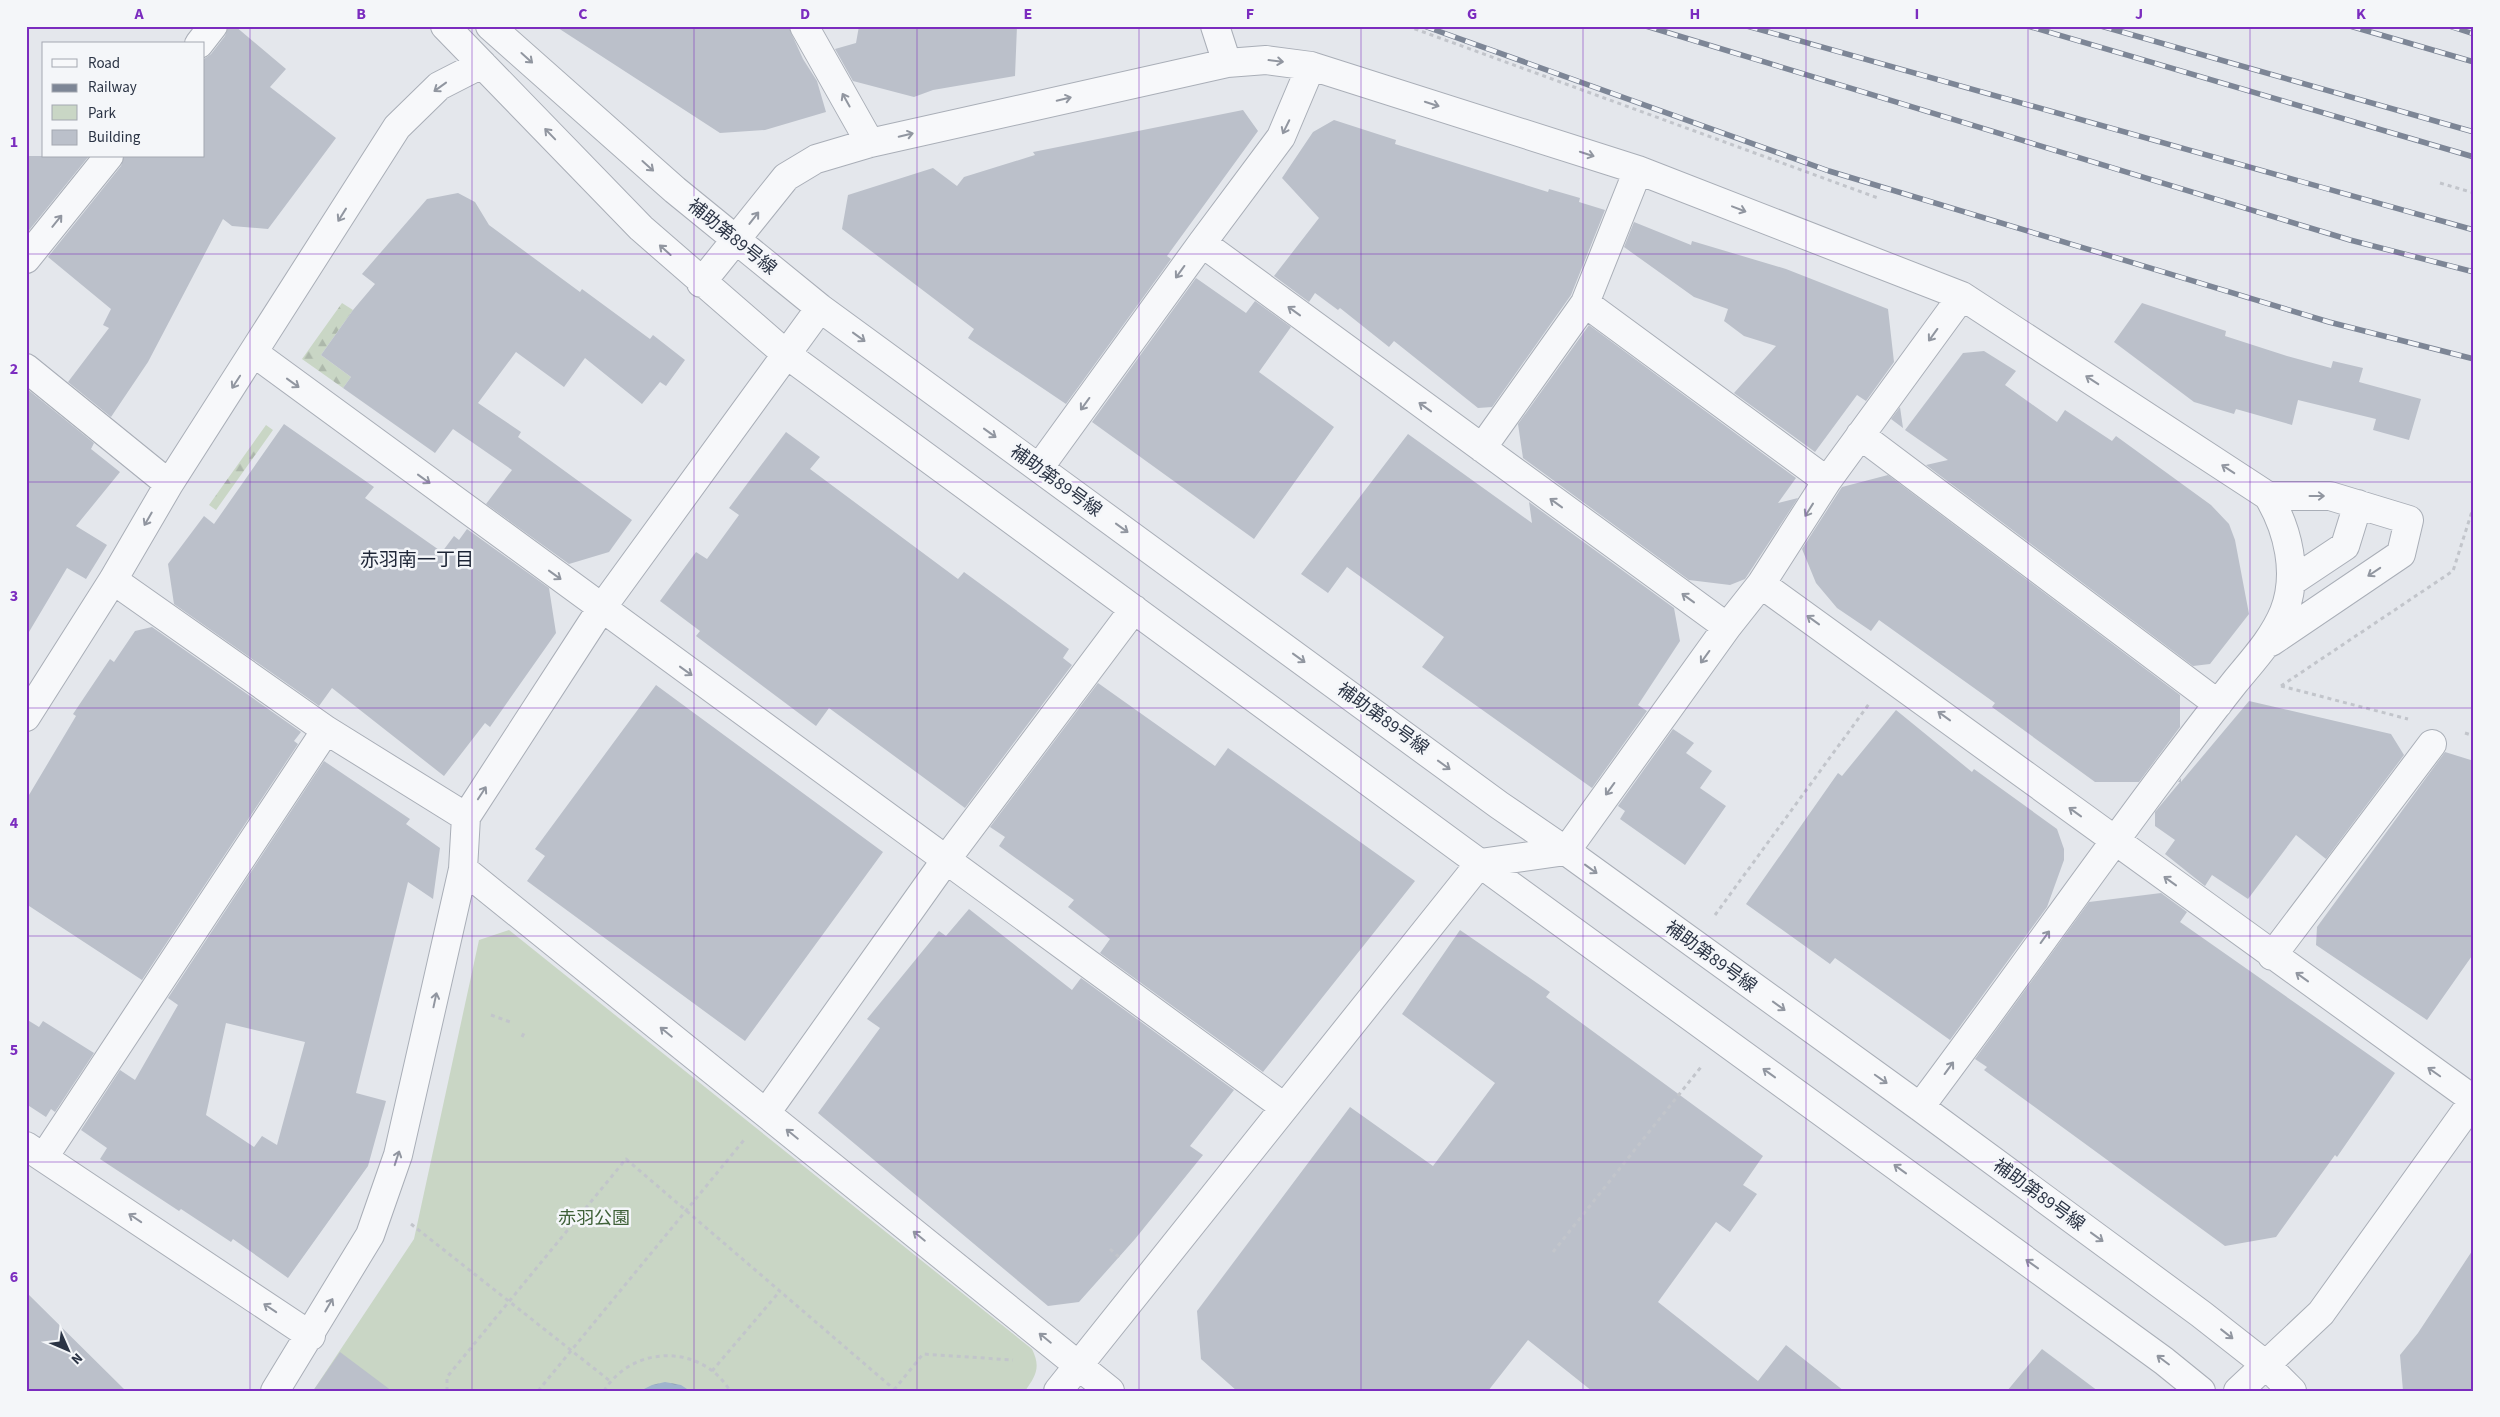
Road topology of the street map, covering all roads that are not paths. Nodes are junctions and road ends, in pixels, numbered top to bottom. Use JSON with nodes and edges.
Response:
{"nodes":[{"id":1,"x":213,"y":26,"type":"edge"},
{"id":2,"x":445,"y":26,"type":"edge"},
{"id":3,"x":490,"y":26,"type":"edge"},
{"id":4,"x":804,"y":26,"type":"edge"},
{"id":5,"x":1215,"y":26,"type":"edge"},
{"id":6,"x":201,"y":42,"type":"edge"},
{"id":7,"x":1227,"y":63,"type":"junction"},
{"id":8,"x":482,"y":64,"type":"junction"},
{"id":9,"x":1312,"y":66,"type":"junction"},
{"id":10,"x":870,"y":143,"type":"junction"},
{"id":11,"x":107,"y":158,"type":"edge"},
{"id":12,"x":1638,"y":170,"type":"junction"},
{"id":13,"x":736,"y":241,"type":"junction"},
{"id":14,"x":1202,"y":243,"type":"junction"},
{"id":15,"x":26,"y":259,"type":"edge"},
{"id":16,"x":701,"y":283,"type":"junction"},
{"id":17,"x":1962,"y":296,"type":"junction"},
{"id":18,"x":1585,"y":303,"type":"junction"},
{"id":19,"x":820,"y":308,"type":"junction"},
{"id":20,"x":254,"y":354,"type":"junction"},
{"id":21,"x":786,"y":354,"type":"junction"},
{"id":22,"x":26,"y":368,"type":"edge"},
{"id":23,"x":1860,"y":435,"type":"junction"},
{"id":24,"x":1482,"y":448,"type":"junction"},
{"id":25,"x":1038,"y":468,"type":"junction"},
{"id":26,"x":1826,"y":482,"type":"junction"},
{"id":27,"x":169,"y":484,"type":"junction"},
{"id":28,"x":2268,"y":496,"type":"junction"},
{"id":29,"x":2358,"y":504,"type":"junction"},
{"id":30,"x":113,"y":580,"type":"junction"},
{"id":31,"x":2291,"y":582,"type":"junction"},
{"id":32,"x":1762,"y":584,"type":"junction"},
{"id":33,"x":601,"y":609,"type":"junction"},
{"id":34,"x":1134,"y":609,"type":"junction"},
{"id":35,"x":1727,"y":627,"type":"junction"},
{"id":36,"x":2266,"y":646,"type":"junction"},
{"id":37,"x":2218,"y":704,"type":"junction"},
{"id":38,"x":29,"y":705,"type":"edge"},
{"id":39,"x":326,"y":730,"type":"junction"},
{"id":40,"x":2432,"y":744,"type":"dead end"},
{"id":41,"x":466,"y":818,"type":"junction"},
{"id":42,"x":2115,"y":841,"type":"junction"},
{"id":43,"x":1566,"y":851,"type":"junction"},
{"id":44,"x":945,"y":861,"type":"junction"},
{"id":45,"x":1480,"y":863,"type":"junction"},
{"id":46,"x":463,"y":869,"type":"junction"},
{"id":47,"x":2272,"y":956,"type":"junction"},
{"id":48,"x":2474,"y":1100,"type":"edge"},
{"id":49,"x":1284,"y":1107,"type":"junction"},
{"id":50,"x":1920,"y":1107,"type":"junction"},
{"id":51,"x":766,"y":1113,"type":"junction"},
{"id":52,"x":35,"y":1151,"type":"edge"},
{"id":53,"x":311,"y":1336,"type":"junction"},
{"id":54,"x":1078,"y":1365,"type":"junction"},
{"id":55,"x":2266,"y":1365,"type":"junction"},
{"id":56,"x":275,"y":1391,"type":"edge"},
{"id":57,"x":1058,"y":1391,"type":"edge"},
{"id":58,"x":1110,"y":1391,"type":"edge"},
{"id":59,"x":2201,"y":1391,"type":"edge"},
{"id":60,"x":2238,"y":1391,"type":"edge"},
{"id":61,"x":2292,"y":1391,"type":"edge"}],
"edges":[{"from":1,"to":6,"type":"street"},
{"from":2,"to":8,"type":"street"},
{"from":3,"to":13,"type":"street","name":"補助第89号線","one_way":true},
{"from":10,"to":4,"type":"street","one_way":true},
{"from":5,"to":7,"type":"street"},
{"from":7,"to":9,"type":"street","one_way":true},
{"from":10,"to":7,"type":"street","one_way":true},
{"from":16,"to":8,"type":"street","one_way":true},
{"from":8,"to":20,"type":"street","one_way":true},
{"from":9,"to":12,"type":"street","one_way":true},
{"from":9,"to":14,"type":"street","one_way":true},
{"from":13,"to":10,"type":"street","one_way":true},
{"from":15,"to":11,"type":"street","one_way":true},
{"from":12,"to":17,"type":"street","one_way":true},
{"from":12,"to":18,"type":"street"},
{"from":13,"to":16,"type":"street"},
{"from":13,"to":19,"type":"street","name":"補助第89号線"},
{"from":24,"to":14,"type":"street","one_way":true},
{"from":14,"to":25,"type":"street","one_way":true},
{"from":16,"to":21,"type":"street"},
{"from":17,"to":23,"type":"street","one_way":true},
{"from":28,"to":17,"type":"street","one_way":true},
{"from":18,"to":24,"type":"street"},
{"from":18,"to":26,"type":"street"},
{"from":19,"to":21,"type":"street"},
{"from":19,"to":25,"type":"street","name":"補助第89号線","one_way":true},
{"from":20,"to":27,"type":"street","one_way":true},
{"from":20,"to":33,"type":"street","one_way":true},
{"from":21,"to":33,"type":"street"},
{"from":21,"to":34,"type":"street"},
{"from":22,"to":27,"type":"street"},
{"from":23,"to":26,"type":"street"},
{"from":23,"to":37,"type":"street"},
{"from":35,"to":24,"type":"street","one_way":true},
{"from":25,"to":43,"type":"street","name":"補助第89号線","one_way":true},
{"from":26,"to":32,"type":"street","one_way":true},
{"from":27,"to":30,"type":"street","one_way":true},
{"from":28,"to":29,"type":"street","one_way":true},
{"from":28,"to":31,"type":"street"},
{"from":29,"to":31,"type":"street"},
{"from":29,"to":36,"type":"street","one_way":true},
{"from":30,"to":38,"type":"street"},
{"from":30,"to":39,"type":"street"},
{"from":31,"to":36,"type":"street"},
{"from":32,"to":35,"type":"street"},
{"from":42,"to":32,"type":"street","one_way":true},
{"from":41,"to":33,"type":"street","one_way":true},
{"from":33,"to":44,"type":"street","one_way":true},
{"from":34,"to":44,"type":"street"},
{"from":34,"to":45,"type":"street"},
{"from":35,"to":43,"type":"street","one_way":true},
{"from":36,"to":37,"type":"street"},
{"from":37,"to":42,"type":"street"},
{"from":39,"to":41,"type":"street"},
{"from":39,"to":52,"type":"street"},
{"from":40,"to":47,"type":"street"},
{"from":41,"to":46,"type":"street"},
{"from":47,"to":42,"type":"street","one_way":true},
{"from":50,"to":42,"type":"street","one_way":true},
{"from":43,"to":45,"type":"street"},
{"from":43,"to":50,"type":"street","name":"補助第89号線","one_way":true},
{"from":44,"to":49,"type":"street"},
{"from":44,"to":51,"type":"street"},
{"from":45,"to":49,"type":"street"},
{"from":59,"to":45,"type":"street","one_way":true},
{"from":51,"to":46,"type":"street","one_way":true},
{"from":53,"to":46,"type":"street","one_way":true},
{"from":48,"to":47,"type":"street","one_way":true},
{"from":48,"to":55,"type":"street"},
{"from":49,"to":54,"type":"street"},
{"from":50,"to":55,"type":"street","name":"補助第89号線","one_way":true},
{"from":54,"to":51,"type":"street","one_way":true},
{"from":53,"to":52,"type":"street","one_way":true},
{"from":53,"to":56,"type":"street"},
{"from":54,"to":57,"type":"street"},
{"from":54,"to":58,"type":"street"},
{"from":55,"to":60,"type":"street"},
{"from":55,"to":61,"type":"street","name":"補助第89号線"}]}
